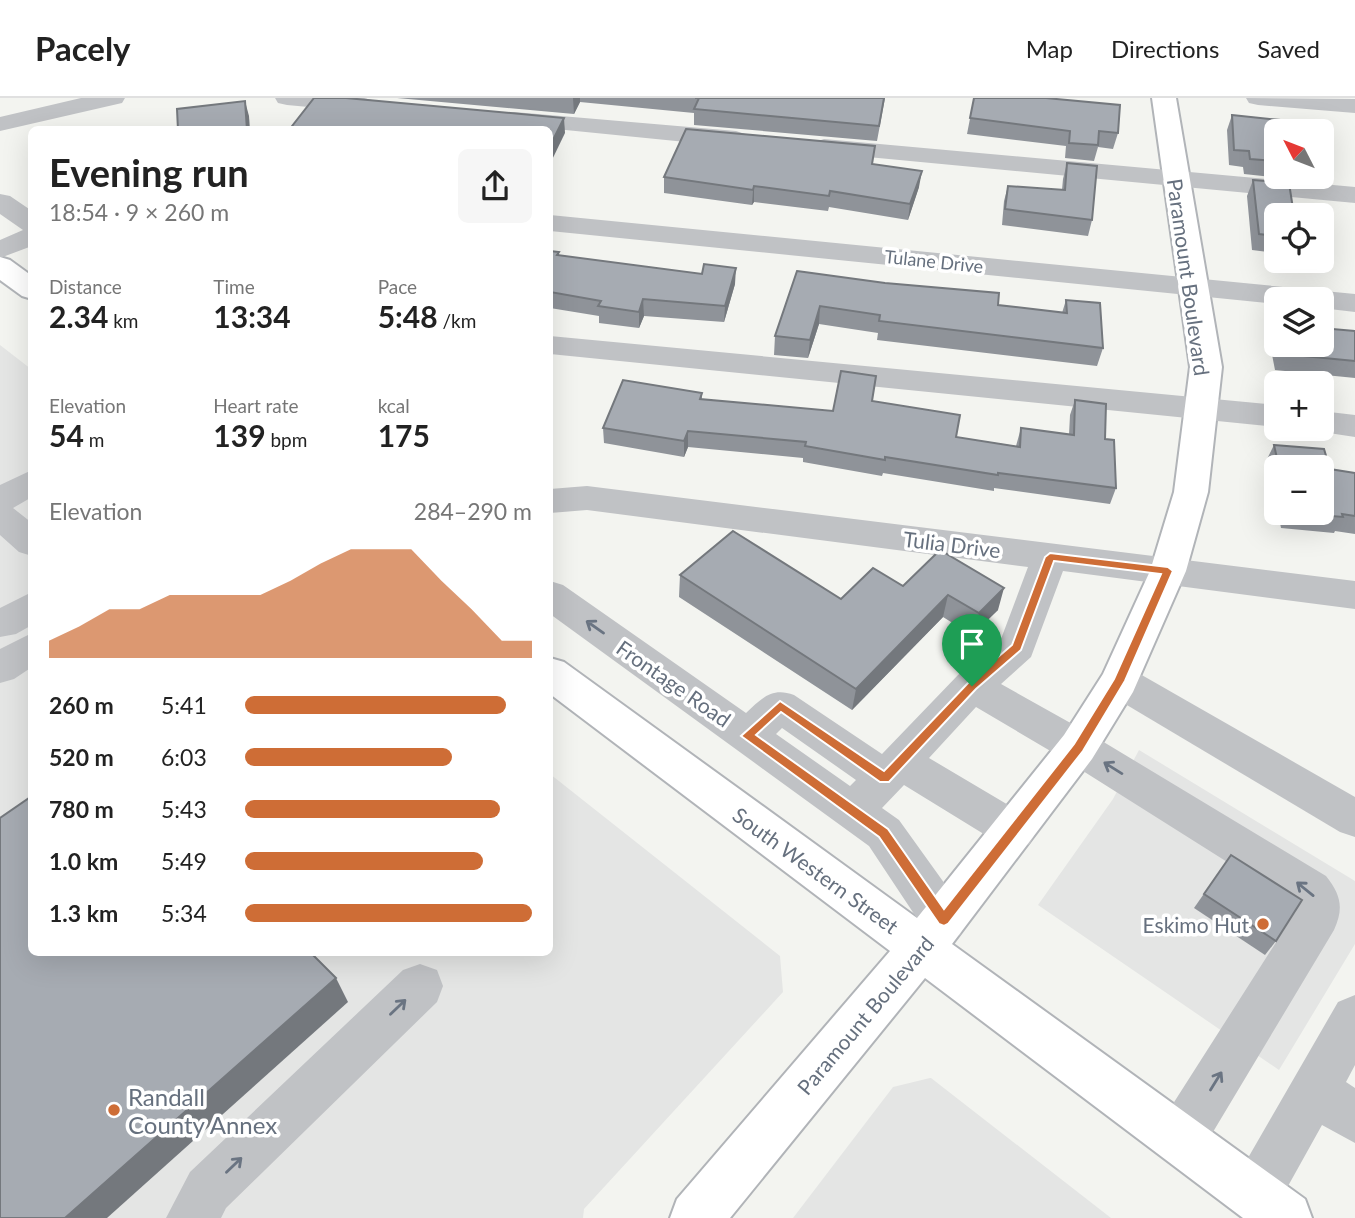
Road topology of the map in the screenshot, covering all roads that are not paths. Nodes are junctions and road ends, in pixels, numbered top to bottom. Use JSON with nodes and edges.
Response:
{"nodes":[{"id":1,"x":113,"y":98,"type":"edge"},
{"id":2,"x":286,"y":98,"type":"edge"},
{"id":3,"x":1164,"y":98,"type":"edge"},
{"id":4,"x":1258,"y":98,"type":"edge"},
{"id":5,"x":1355,"y":106,"type":"edge"},
{"id":6,"x":384,"y":107,"type":"edge"},
{"id":7,"x":495,"y":117,"type":"edge"},
{"id":8,"x":0,"y":124,"type":"edge"},
{"id":9,"x":760,"y":141,"type":"edge"},
{"id":10,"x":801,"y":145,"type":"edge"},
{"id":11,"x":1177,"y":179,"type":"junction"},
{"id":12,"x":1355,"y":195,"type":"edge"},
{"id":13,"x":0,"y":202,"type":"edge"},
{"id":14,"x":28,"y":221,"type":"edge"},
{"id":15,"x":553,"y":223,"type":"edge"},
{"id":16,"x":28,"y":238,"type":"edge"},
{"id":17,"x":0,"y":250,"type":"edge"},
{"id":18,"x":0,"y":266,"type":"edge"},
{"id":19,"x":1195,"y":286,"type":"junction"},
{"id":20,"x":28,"y":287,"type":"edge"},
{"id":21,"x":1264,"y":293,"type":"edge"},
{"id":22,"x":1334,"y":301,"type":"edge"},
{"id":23,"x":1355,"y":303,"type":"edge"},
{"id":24,"x":553,"y":345,"type":"edge"},
{"id":25,"x":1202,"y":407,"type":"junction"},
{"id":26,"x":1264,"y":415,"type":"edge"},
{"id":27,"x":1334,"y":424,"type":"edge"},
{"id":28,"x":1355,"y":426,"type":"edge"},
{"id":29,"x":28,"y":484,"type":"edge"},
{"id":30,"x":0,"y":500,"type":"edge"},
{"id":31,"x":553,"y":501,"type":"edge"},
{"id":32,"x":0,"y":516,"type":"edge"},
{"id":33,"x":28,"y":540,"type":"edge"},
{"id":34,"x":1050,"y":557,"type":"junction"},
{"id":35,"x":1168,"y":571,"type":"junction"},
{"id":36,"x":1355,"y":595,"type":"edge"},
{"id":37,"x":553,"y":596,"type":"edge"},
{"id":38,"x":22,"y":626,"type":"edge"},
{"id":39,"x":0,"y":668,"type":"edge"},
{"id":40,"x":553,"y":675,"type":"edge"},
{"id":41,"x":1119,"y":681,"type":"junction"},
{"id":42,"x":972,"y":686,"type":"junction"},
{"id":43,"x":747,"y":736,"type":"junction"},
{"id":44,"x":1078,"y":747,"type":"junction"},
{"id":45,"x":892,"y":770,"type":"junction"},
{"id":46,"x":853,"y":811,"type":"junction"},
{"id":47,"x":1355,"y":820,"type":"edge"},
{"id":48,"x":1015,"y":831,"type":"junction"},
{"id":49,"x":932,"y":934,"type":"junction"},
{"id":50,"x":420,"y":986,"type":"dead end"},
{"id":51,"x":1355,"y":1018,"type":"edge"},
{"id":52,"x":1314,"y":1090,"type":"junction"},
{"id":53,"x":1355,"y":1118,"type":"edge"},
{"id":54,"x":1180,"y":1139,"type":"junction"},
{"id":55,"x":1270,"y":1206,"type":"edge"},
{"id":56,"x":192,"y":1218,"type":"edge"},
{"id":57,"x":696,"y":1218,"type":"edge"}],
"edges":[{"from":1,"to":8,"type":"street"},
{"from":2,"to":6,"type":"street"},
{"from":3,"to":11,"type":"main road","name":"Paramount Boulevard"},
{"from":4,"to":5,"type":"street"},
{"from":7,"to":9,"type":"street"},
{"from":10,"to":11,"type":"street"},
{"from":11,"to":12,"type":"street"},
{"from":11,"to":19,"type":"main road","name":"Paramount Boulevard"},
{"from":13,"to":14,"type":"street"},
{"from":15,"to":19,"type":"street","name":"Tulane Drive"},
{"from":16,"to":17,"type":"street"},
{"from":18,"to":20,"type":"main road"},
{"from":19,"to":21,"type":"street","name":"Tulane Drive"},
{"from":19,"to":25,"type":"main road","name":"Paramount Boulevard"},
{"from":22,"to":23,"type":"street","name":"Tulane Drive"},
{"from":24,"to":25,"type":"street"},
{"from":25,"to":26,"type":"street"},
{"from":25,"to":35,"type":"main road","name":"Paramount Boulevard"},
{"from":27,"to":28,"type":"street"},
{"from":29,"to":30,"type":"street"},
{"from":31,"to":34,"type":"street","name":"Tulia Drive"},
{"from":32,"to":33,"type":"street"},
{"from":34,"to":35,"type":"street","name":"Tulia Drive"},
{"from":34,"to":42,"type":"street"},
{"from":35,"to":36,"type":"street","name":"Tulia Drive"},
{"from":35,"to":41,"type":"main road","name":"Paramount Boulevard"},
{"from":43,"to":37,"type":"street","name":"Frontage Road","one_way":true},
{"from":38,"to":39,"type":"street"},
{"from":40,"to":49,"type":"main road","name":"South Western Street"},
{"from":41,"to":44,"type":"main road","name":"Paramount Boulevard"},
{"from":41,"to":47,"type":"street"},
{"from":42,"to":44,"type":"street"},
{"from":42,"to":45,"type":"street"},
{"from":43,"to":45,"type":"street"},
{"from":43,"to":46,"type":"street","name":"Frontage Road"},
{"from":44,"to":48,"type":"main road","name":"Paramount Boulevard"},
{"from":54,"to":44,"type":"street","one_way":true},
{"from":45,"to":46,"type":"street"},
{"from":45,"to":48,"type":"street"},
{"from":46,"to":49,"type":"street","name":"Frontage Road"},
{"from":48,"to":49,"type":"main road","name":"Paramount Boulevard"},
{"from":49,"to":54,"type":"main road","name":"South Western Street"},
{"from":49,"to":57,"type":"main road","name":"Paramount Boulevard"},
{"from":56,"to":50,"type":"street","one_way":true},
{"from":51,"to":52,"type":"street"},
{"from":52,"to":53,"type":"street"},
{"from":52,"to":55,"type":"street"},
{"from":54,"to":55,"type":"main road","name":"South Western Street"}]}
